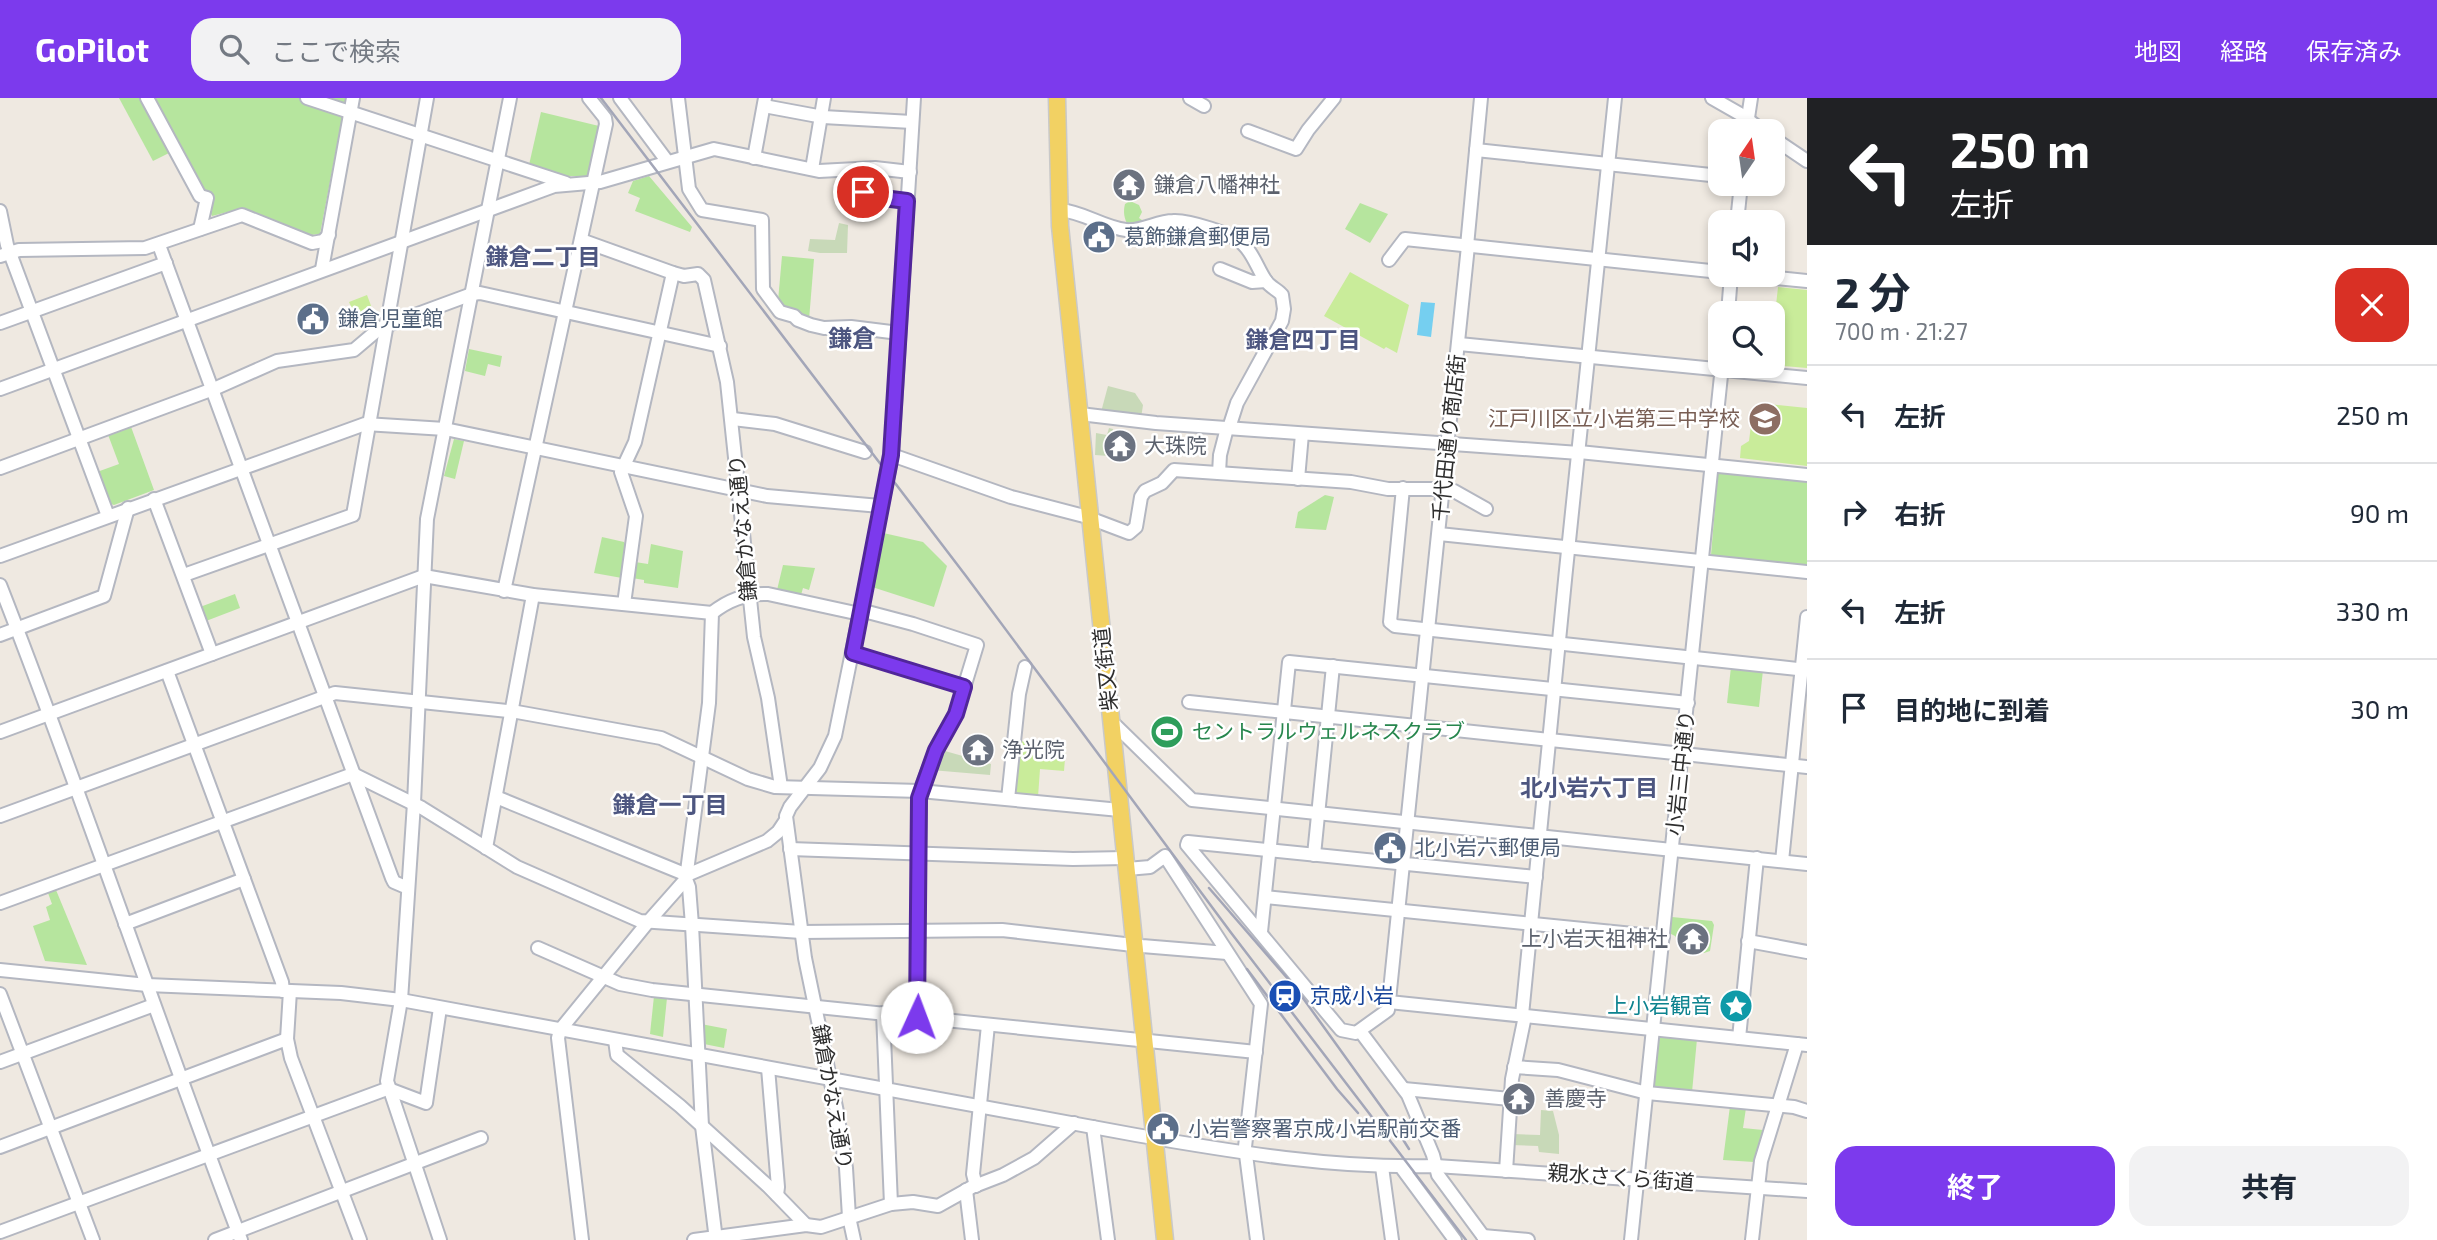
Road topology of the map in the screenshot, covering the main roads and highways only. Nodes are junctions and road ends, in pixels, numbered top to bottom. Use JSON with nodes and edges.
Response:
{"nodes":[{"id":1,"x":1057,"y":98,"type":"edge"},
{"id":2,"x":1165,"y":1240,"type":"edge"}],
"edges":[{"from":1,"to":2,"type":"main road","name":"柴又街道"}]}
